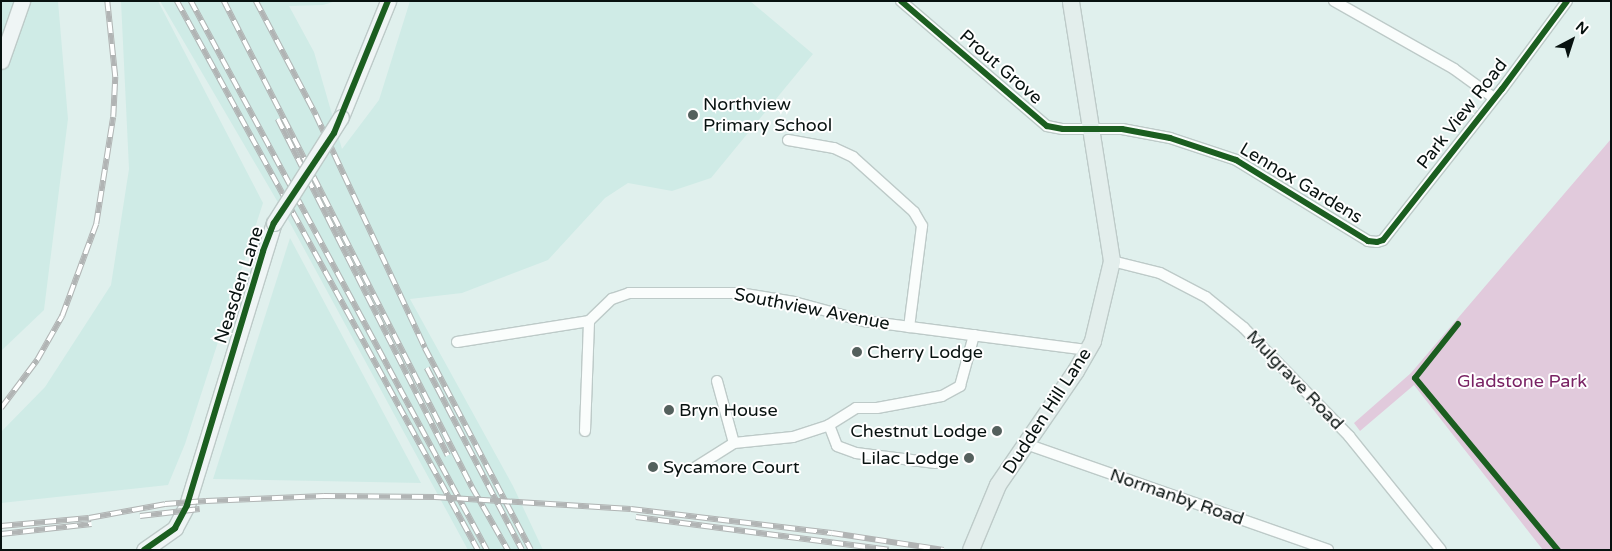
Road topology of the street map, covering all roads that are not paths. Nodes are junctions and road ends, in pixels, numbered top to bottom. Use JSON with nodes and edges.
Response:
{"nodes":[{"id":1,"x":22,"y":1,"type":"edge"},
{"id":2,"x":388,"y":1,"type":"edge"},
{"id":3,"x":901,"y":1,"type":"edge"},
{"id":4,"x":1071,"y":1,"type":"edge"},
{"id":5,"x":1334,"y":1,"type":"edge"},
{"id":6,"x":1567,"y":1,"type":"edge"},
{"id":7,"x":2,"y":57,"type":"edge"},
{"id":8,"x":1494,"y":98,"type":"junction"},
{"id":9,"x":1092,"y":128,"type":"junction"},
{"id":10,"x":788,"y":140,"type":"dead end"},
{"id":11,"x":1377,"y":242,"type":"joint"},
{"id":12,"x":1112,"y":261,"type":"junction"},
{"id":13,"x":589,"y":321,"type":"junction"},
{"id":14,"x":909,"y":327,"type":"junction"},
{"id":15,"x":974,"y":335,"type":"junction"},
{"id":16,"x":457,"y":342,"type":"dead end"},
{"id":17,"x":1088,"y":350,"type":"junction"},
{"id":18,"x":717,"y":381,"type":"dead end"},
{"id":19,"x":829,"y":425,"type":"junction"},
{"id":20,"x":585,"y":430,"type":"dead end"},
{"id":21,"x":734,"y":443,"type":"junction"},
{"id":22,"x":1026,"y":444,"type":"junction"},
{"id":23,"x":935,"y":463,"type":"dead end"},
{"id":24,"x":696,"y":467,"type":"dead end"},
{"id":25,"x":144,"y":550,"type":"edge"},
{"id":26,"x":971,"y":550,"type":"edge"},
{"id":27,"x":1328,"y":550,"type":"edge"},
{"id":28,"x":1441,"y":550,"type":"edge"}],
"edges":[{"from":1,"to":7,"type":"main road"},
{"from":2,"to":25,"type":"main road","name":"Neasden Lane","bridge":true},
{"from":3,"to":9,"type":"street","name":"Prout Grove"},
{"from":4,"to":9,"type":"main road","name":"Dudden Hill Lane"},
{"from":5,"to":8,"type":"street"},
{"from":6,"to":8,"type":"street","name":"Park View Road"},
{"from":8,"to":11,"type":"street","name":"Park View Road"},
{"from":9,"to":11,"type":"street","name":"Lennox Gardens"},
{"from":9,"to":12,"type":"main road","name":"Dudden Hill Lane"},
{"from":10,"to":14,"type":"street"},
{"from":12,"to":17,"type":"main road","name":"Dudden Hill Lane"},
{"from":12,"to":28,"type":"street","name":"Mulgrave Road"},
{"from":13,"to":14,"type":"street","name":"Southview Avenue"},
{"from":13,"to":16,"type":"street"},
{"from":13,"to":20,"type":"street"},
{"from":14,"to":15,"type":"street","name":"Southview Avenue"},
{"from":15,"to":17,"type":"street","name":"Southview Avenue"},
{"from":15,"to":19,"type":"street"},
{"from":17,"to":22,"type":"main road","name":"Dudden Hill Lane"},
{"from":18,"to":21,"type":"street"},
{"from":19,"to":21,"type":"street"},
{"from":19,"to":23,"type":"street"},
{"from":21,"to":24,"type":"street"},
{"from":22,"to":26,"type":"main road","name":"Dudden Hill Lane"},
{"from":22,"to":27,"type":"street","name":"Normanby Road"}]}
